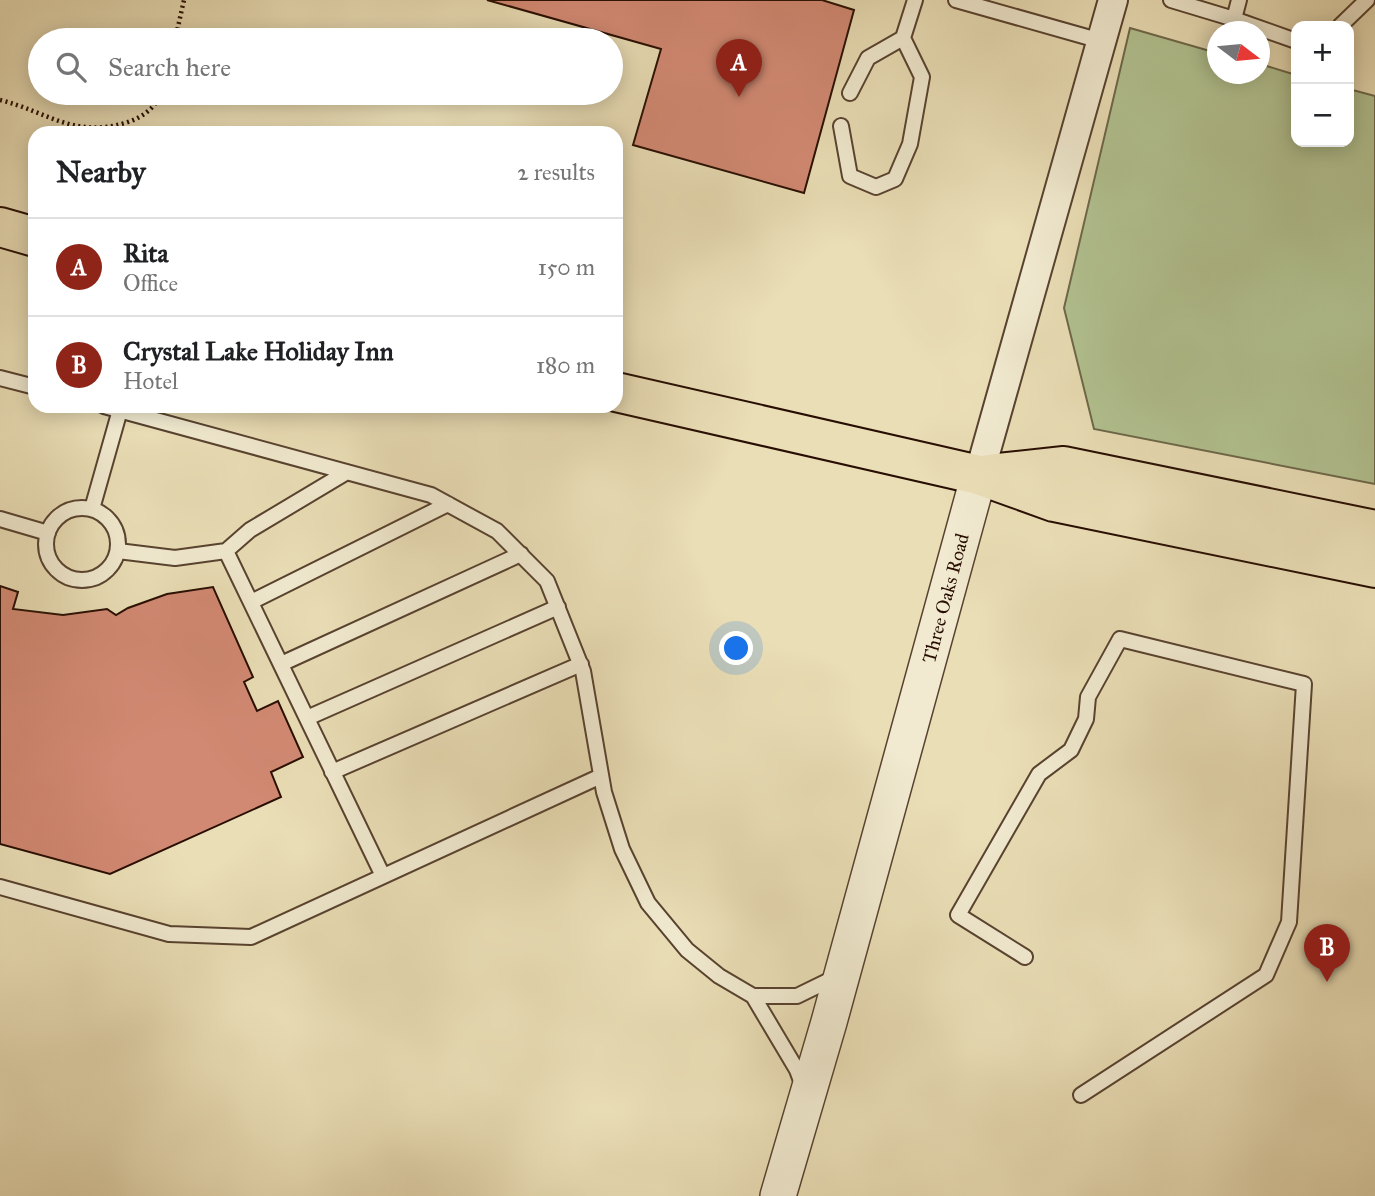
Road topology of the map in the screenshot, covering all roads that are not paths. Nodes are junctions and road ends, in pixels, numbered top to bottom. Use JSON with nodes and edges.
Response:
{"nodes":[{"id":1,"x":915,"y":0,"type":"edge"},
{"id":2,"x":956,"y":0,"type":"edge"},
{"id":3,"x":1113,"y":0,"type":"edge"},
{"id":4,"x":1171,"y":0,"type":"edge"},
{"id":5,"x":1239,"y":0,"type":"edge"},
{"id":6,"x":1367,"y":0,"type":"edge"},
{"id":7,"x":1234,"y":19,"type":"junction"},
{"id":8,"x":1345,"y":21,"type":"edge"},
{"id":9,"x":903,"y":38,"type":"junction"},
{"id":10,"x":1291,"y":39,"type":"edge"},
{"id":11,"x":1101,"y":41,"type":"junction"},
{"id":12,"x":850,"y":93,"type":"dead end"},
{"id":13,"x":841,"y":127,"type":"dead end"},
{"id":14,"x":0,"y":227,"type":"edge"},
{"id":15,"x":28,"y":235,"type":"edge"},
{"id":16,"x":0,"y":378,"type":"edge"},
{"id":17,"x":28,"y":385,"type":"edge"},
{"id":18,"x":623,"y":394,"type":"edge"},
{"id":19,"x":119,"y":413,"type":"edge"},
{"id":20,"x":131,"y":413,"type":"edge"},
{"id":21,"x":347,"y":472,"type":"junction"},
{"id":22,"x":979,"y":475,"type":"junction"},
{"id":23,"x":448,"y":505,"type":"junction"},
{"id":24,"x":92,"y":509,"type":"junction"},
{"id":25,"x":0,"y":519,"type":"edge"},
{"id":26,"x":1375,"y":530,"type":"edge"},
{"id":27,"x":48,"y":533,"type":"junction"},
{"id":28,"x":118,"y":551,"type":"junction"},
{"id":29,"x":226,"y":551,"type":"junction"},
{"id":30,"x":521,"y":554,"type":"junction"},
{"id":31,"x":1375,"y":568,"type":"edge"},
{"id":32,"x":251,"y":602,"type":"junction"},
{"id":33,"x":558,"y":607,"type":"junction"},
{"id":34,"x":281,"y":664,"type":"junction"},
{"id":35,"x":581,"y":664,"type":"junction"},
{"id":36,"x":307,"y":718,"type":"junction"},
{"id":37,"x":332,"y":772,"type":"junction"},
{"id":38,"x":601,"y":776,"type":"junction"},
{"id":39,"x":383,"y":876,"type":"junction"},
{"id":40,"x":0,"y":887,"type":"edge"},
{"id":41,"x":1024,"y":957,"type":"dead end"},
{"id":42,"x":842,"y":974,"type":"junction"},
{"id":43,"x":753,"y":996,"type":"junction"},
{"id":44,"x":807,"y":1095,"type":"junction"},
{"id":45,"x":1081,"y":1095,"type":"dead end"},
{"id":46,"x":778,"y":1196,"type":"edge"}],
"edges":[{"from":1,"to":9,"type":"lane"},
{"from":2,"to":11,"type":"lane"},
{"from":3,"to":11,"type":"street","name":"Three Oaks Road"},
{"from":4,"to":7,"type":"lane"},
{"from":5,"to":7,"type":"lane"},
{"from":6,"to":8,"type":"lane"},
{"from":7,"to":10,"type":"lane"},
{"from":9,"to":12,"type":"lane"},
{"from":9,"to":13,"type":"lane"},
{"from":11,"to":22,"type":"street","name":"Three Oaks Road"},
{"from":14,"to":15,"type":"main road"},
{"from":16,"to":17,"type":"lane"},
{"from":18,"to":22,"type":"main road"},
{"from":19,"to":24,"type":"lane"},
{"from":20,"to":21,"type":"lane"},
{"from":21,"to":23,"type":"lane"},
{"from":21,"to":29,"type":"lane"},
{"from":22,"to":26,"type":"main road"},
{"from":22,"to":31,"type":"main road"},
{"from":22,"to":42,"type":"street","name":"Three Oaks Road"},
{"from":23,"to":30,"type":"lane"},
{"from":23,"to":32,"type":"lane"},
{"from":24,"to":27,"type":"lane"},
{"from":24,"to":28,"type":"lane"},
{"from":25,"to":27,"type":"lane"},
{"from":27,"to":28,"type":"lane"},
{"from":28,"to":29,"type":"lane"},
{"from":29,"to":32,"type":"lane"},
{"from":30,"to":33,"type":"lane"},
{"from":30,"to":34,"type":"lane"},
{"from":32,"to":34,"type":"lane"},
{"from":33,"to":35,"type":"lane"},
{"from":33,"to":36,"type":"lane"},
{"from":34,"to":36,"type":"lane"},
{"from":35,"to":37,"type":"lane"},
{"from":35,"to":38,"type":"lane"},
{"from":36,"to":37,"type":"lane"},
{"from":37,"to":39,"type":"lane"},
{"from":38,"to":39,"type":"lane"},
{"from":38,"to":43,"type":"lane"},
{"from":39,"to":40,"type":"lane"},
{"from":41,"to":45,"type":"lane"},
{"from":42,"to":43,"type":"lane"},
{"from":42,"to":44,"type":"street","name":"Three Oaks Road"},
{"from":43,"to":44,"type":"lane"},
{"from":44,"to":46,"type":"street","name":"Three Oaks Road"}]}
